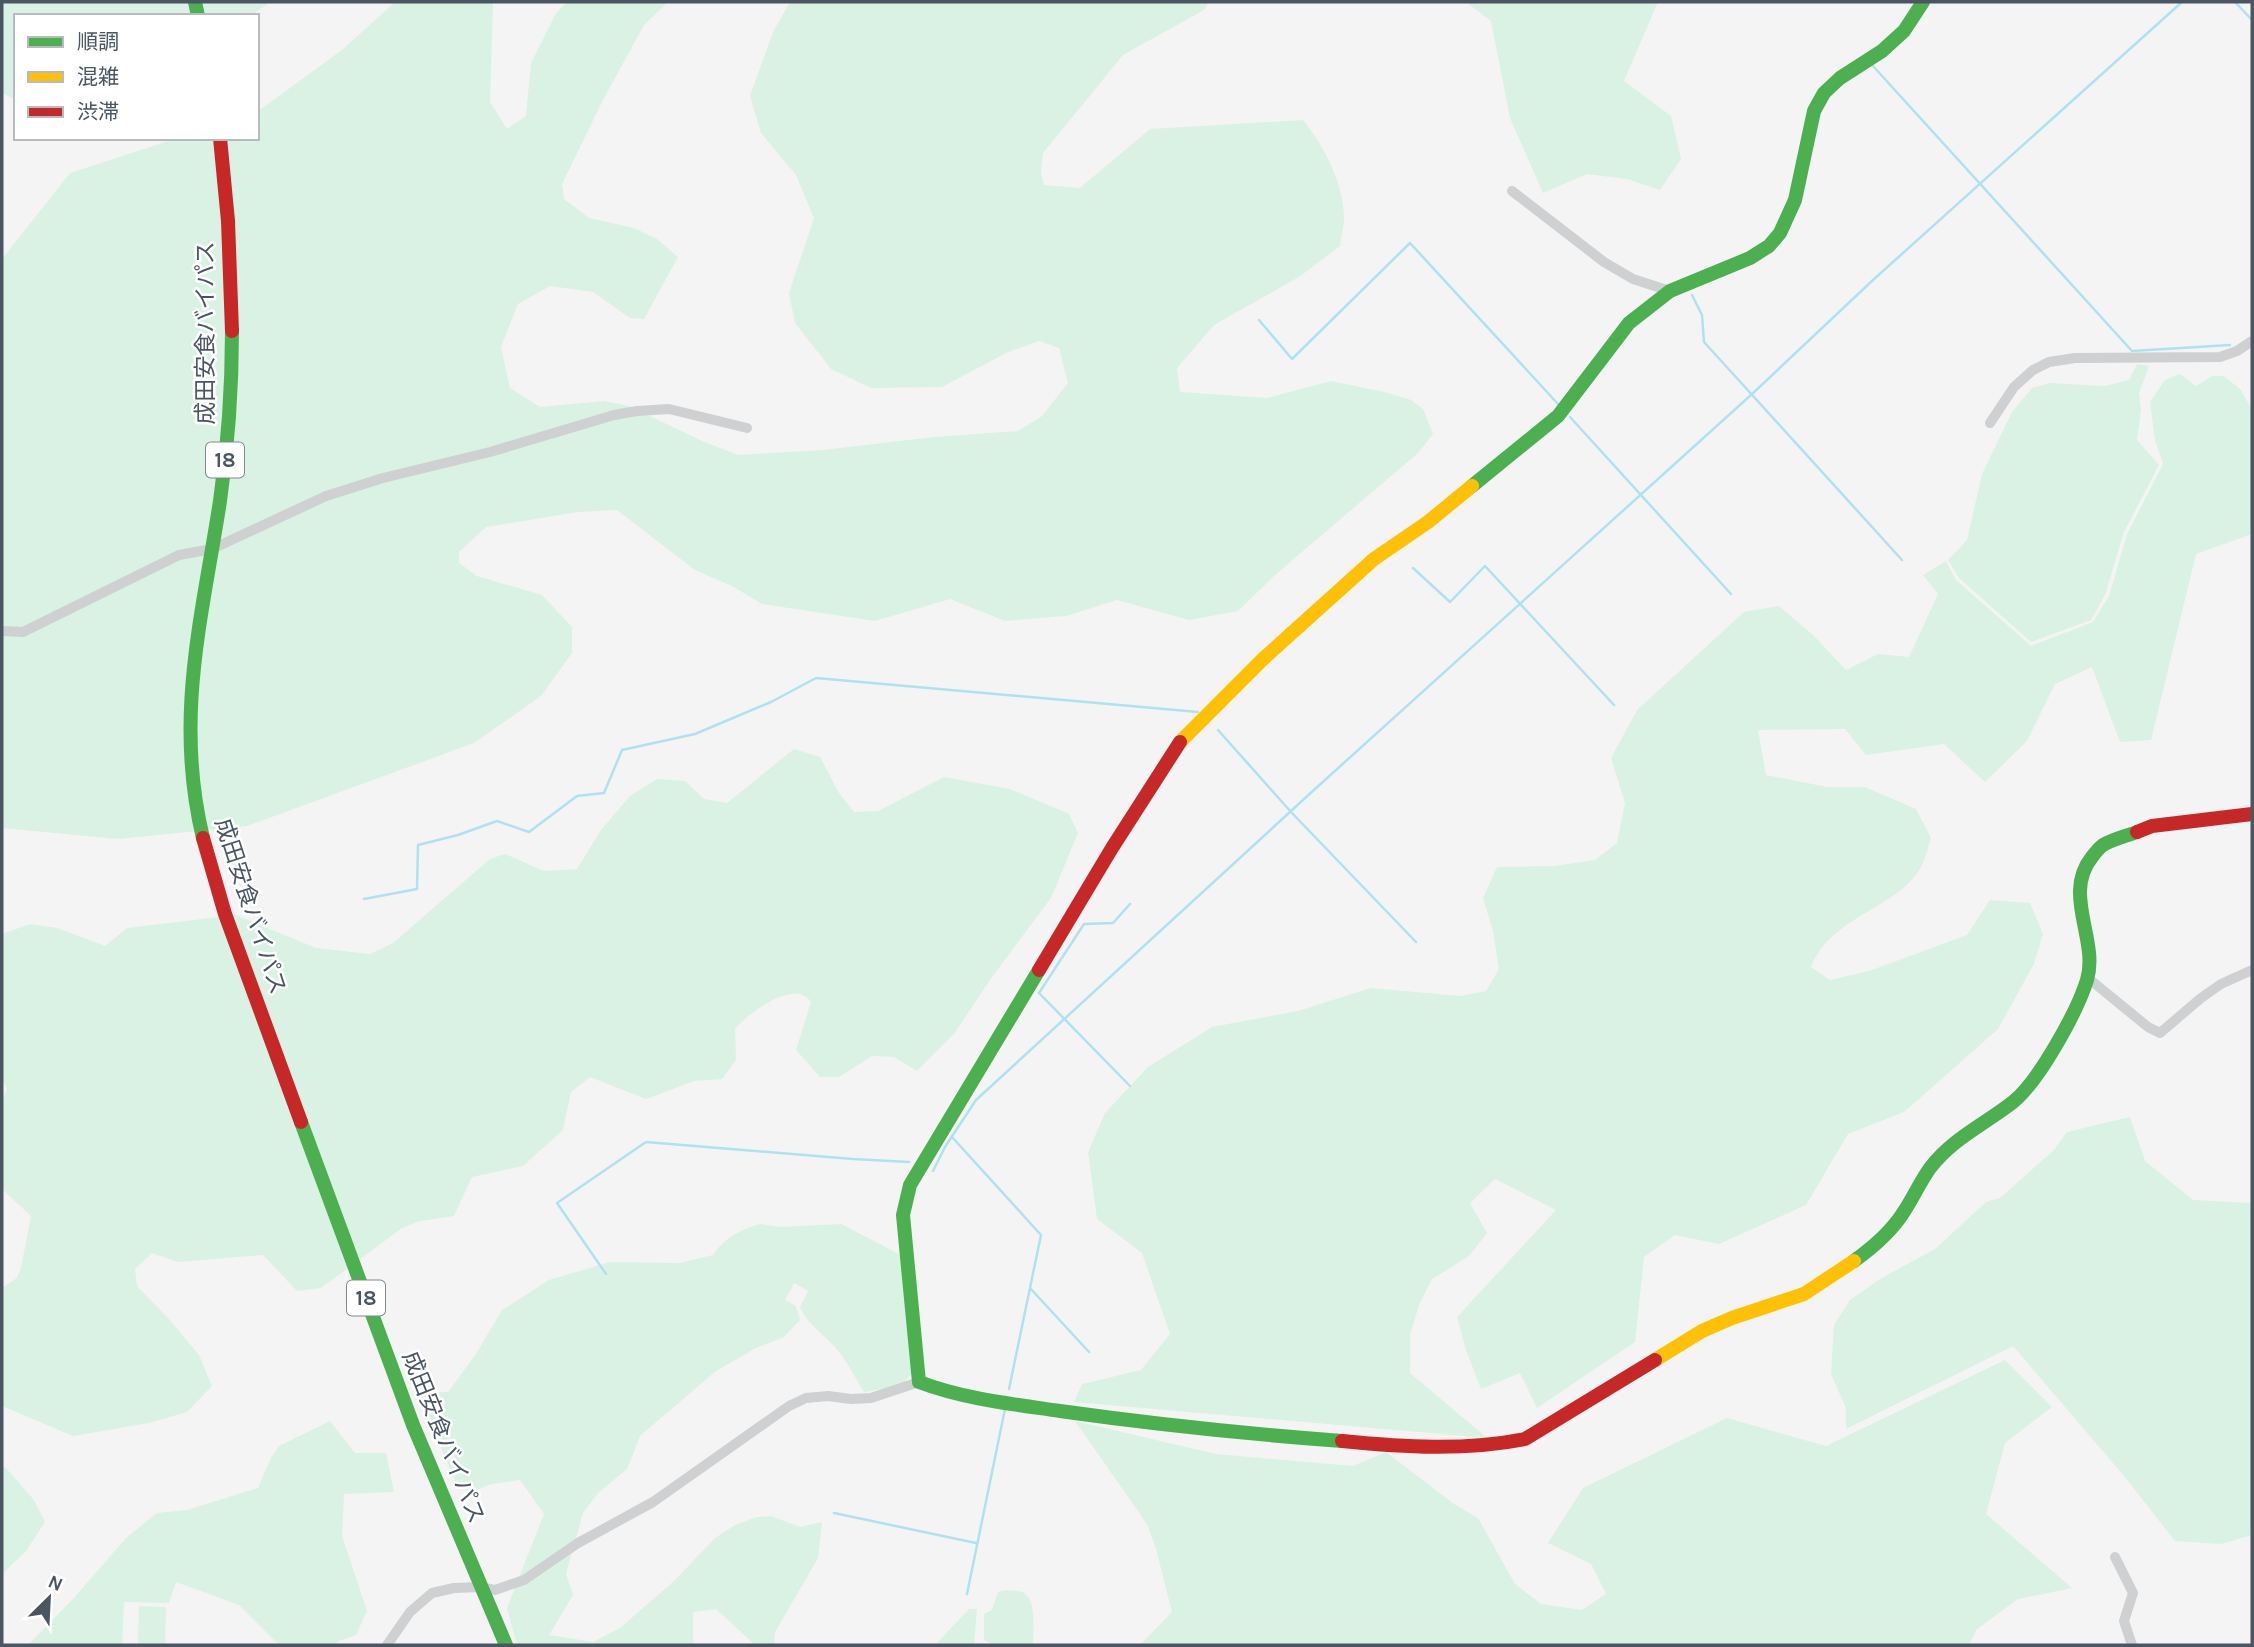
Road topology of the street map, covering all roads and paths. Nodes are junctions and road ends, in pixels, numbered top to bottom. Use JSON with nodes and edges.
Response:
{"nodes":[{"id":1,"x":1923,"y":2,"type":"edge"},
{"id":2,"x":220,"y":142,"type":"edge"},
{"id":3,"x":1512,"y":191,"type":"dead end"},
{"id":4,"x":1670,"y":292,"type":"junction"},
{"id":5,"x":2252,"y":341,"type":"edge"},
{"id":6,"x":1990,"y":423,"type":"dead end"},
{"id":7,"x":747,"y":428,"type":"dead end"},
{"id":8,"x":212,"y":549,"type":"junction"},
{"id":9,"x":2,"y":631,"type":"edge"},
{"id":10,"x":2252,"y":814,"type":"edge"},
{"id":11,"x":2252,"y":970,"type":"edge"},
{"id":12,"x":2088,"y":978,"type":"junction"},
{"id":13,"x":919,"y":1382,"type":"junction"},
{"id":14,"x":2115,"y":1557,"type":"dead end"},
{"id":15,"x":482,"y":1587,"type":"junction"},
{"id":16,"x":387,"y":1645,"type":"edge"},
{"id":17,"x":506,"y":1645,"type":"edge"},
{"id":18,"x":2132,"y":1645,"type":"edge"}],
"edges":[{"from":1,"to":4,"type":"street"},
{"from":2,"to":8,"type":"street","name":"成田安食バイパス","number":"18"},
{"from":3,"to":4,"type":"street"},
{"from":4,"to":13,"type":"street"},
{"from":5,"to":6,"type":"street"},
{"from":7,"to":8,"type":"street"},
{"from":8,"to":9,"type":"street"},
{"from":8,"to":15,"type":"street","name":"成田安食バイパス","number":"18"},
{"from":10,"to":12,"type":"street"},
{"from":11,"to":12,"type":"street"},
{"from":12,"to":13,"type":"street"},
{"from":13,"to":15,"type":"street"},
{"from":14,"to":18,"type":"street"},
{"from":15,"to":16,"type":"street"},
{"from":15,"to":17,"type":"street","name":"成田安食バイパス","number":"18"}]}
